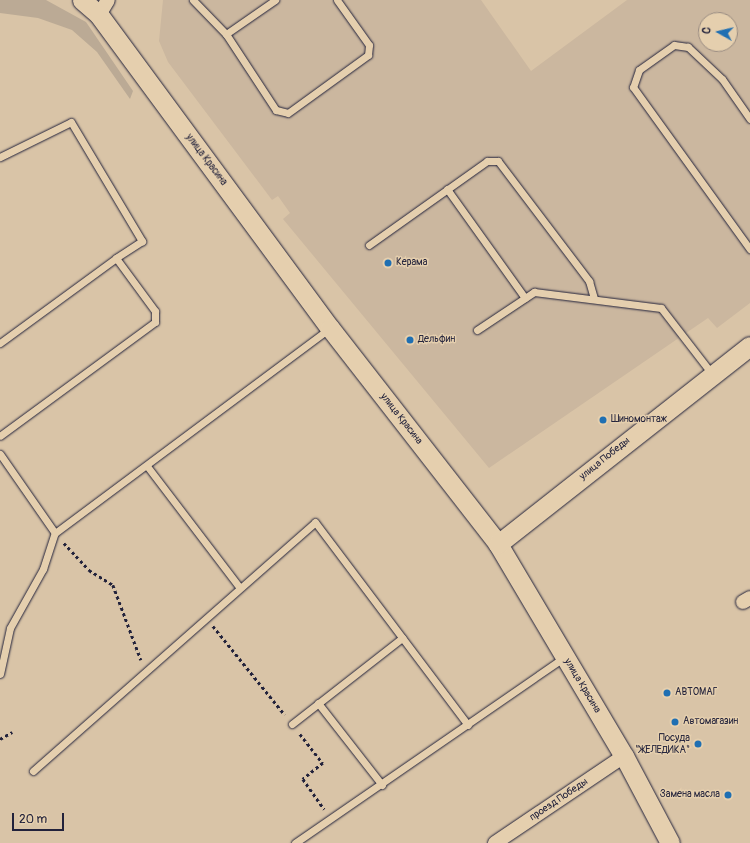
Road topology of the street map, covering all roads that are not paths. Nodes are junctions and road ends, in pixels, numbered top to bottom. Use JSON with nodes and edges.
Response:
{"nodes":[{"id":1,"x":82,"y":0,"type":"edge"},
{"id":2,"x":194,"y":0,"type":"edge"},
{"id":3,"x":275,"y":0,"type":"edge"},
{"id":4,"x":337,"y":0,"type":"edge"},
{"id":5,"x":104,"y":8,"type":"edge"},
{"id":6,"x":226,"y":34,"type":"junction"},
{"id":7,"x":750,"y":119,"type":"edge"},
{"id":8,"x":0,"y":157,"type":"edge"},
{"id":9,"x":447,"y":189,"type":"junction"},
{"id":10,"x":369,"y":245,"type":"dead end"},
{"id":11,"x":750,"y":249,"type":"edge"},
{"id":12,"x":116,"y":258,"type":"junction"},
{"id":13,"x":525,"y":298,"type":"junction"},
{"id":14,"x":594,"y":298,"type":"junction"},
{"id":15,"x":330,"y":328,"type":"junction"},
{"id":16,"x":477,"y":330,"type":"dead end"},
{"id":17,"x":0,"y":343,"type":"edge"},
{"id":18,"x":750,"y":346,"type":"edge"},
{"id":19,"x":712,"y":374,"type":"junction"},
{"id":20,"x":0,"y":436,"type":"edge"},
{"id":21,"x":0,"y":454,"type":"edge"},
{"id":22,"x":147,"y":466,"type":"junction"},
{"id":23,"x":55,"y":533,"type":"junction"},
{"id":24,"x":498,"y":544,"type":"junction"},
{"id":25,"x":240,"y":588,"type":"junction"},
{"id":26,"x":402,"y":638,"type":"junction"},
{"id":27,"x":565,"y":657,"type":"junction"},
{"id":28,"x":0,"y":674,"type":"edge"},
{"id":29,"x":318,"y":703,"type":"junction"},
{"id":30,"x":292,"y":724,"type":"road end"},
{"id":31,"x":468,"y":725,"type":"junction"},
{"id":32,"x":624,"y":756,"type":"junction"},
{"id":33,"x":32,"y":771,"type":"dead end"},
{"id":34,"x":382,"y":785,"type":"junction"},
{"id":35,"x":295,"y":843,"type":"edge"},
{"id":36,"x":495,"y":843,"type":"edge"},
{"id":37,"x":670,"y":843,"type":"edge"}],
"edges":[{"from":1,"to":5,"type":"street","name":"улица Красина"},
{"from":2,"to":6,"type":"lane"},
{"from":3,"to":6,"type":"lane"},
{"from":4,"to":6,"type":"lane"},
{"from":5,"to":15,"type":"street","name":"улица Красина"},
{"from":7,"to":11,"type":"lane"},
{"from":8,"to":12,"type":"lane"},
{"from":9,"to":10,"type":"lane"},
{"from":9,"to":13,"type":"lane"},
{"from":9,"to":14,"type":"lane"},
{"from":12,"to":17,"type":"lane"},
{"from":12,"to":20,"type":"lane"},
{"from":13,"to":14,"type":"lane"},
{"from":13,"to":16,"type":"lane"},
{"from":14,"to":19,"type":"lane"},
{"from":15,"to":22,"type":"lane"},
{"from":15,"to":24,"type":"street","name":"улица Красина"},
{"from":18,"to":19,"type":"street","name":"улица Победы"},
{"from":19,"to":24,"type":"street","name":"улица Победы"},
{"from":21,"to":23,"type":"lane"},
{"from":22,"to":23,"type":"lane"},
{"from":22,"to":25,"type":"lane"},
{"from":23,"to":28,"type":"lane"},
{"from":24,"to":27,"type":"street","name":"улица Красина"},
{"from":25,"to":26,"type":"lane"},
{"from":25,"to":33,"type":"lane"},
{"from":26,"to":29,"type":"lane"},
{"from":26,"to":31,"type":"lane"},
{"from":27,"to":31,"type":"lane"},
{"from":27,"to":32,"type":"street","name":"улица Красина"},
{"from":29,"to":30,"type":"lane"},
{"from":29,"to":34,"type":"lane"},
{"from":31,"to":34,"type":"lane"},
{"from":32,"to":36,"type":"street","name":"проезд Победы"},
{"from":32,"to":37,"type":"street","name":"улица Красина"},
{"from":34,"to":35,"type":"lane"}]}
